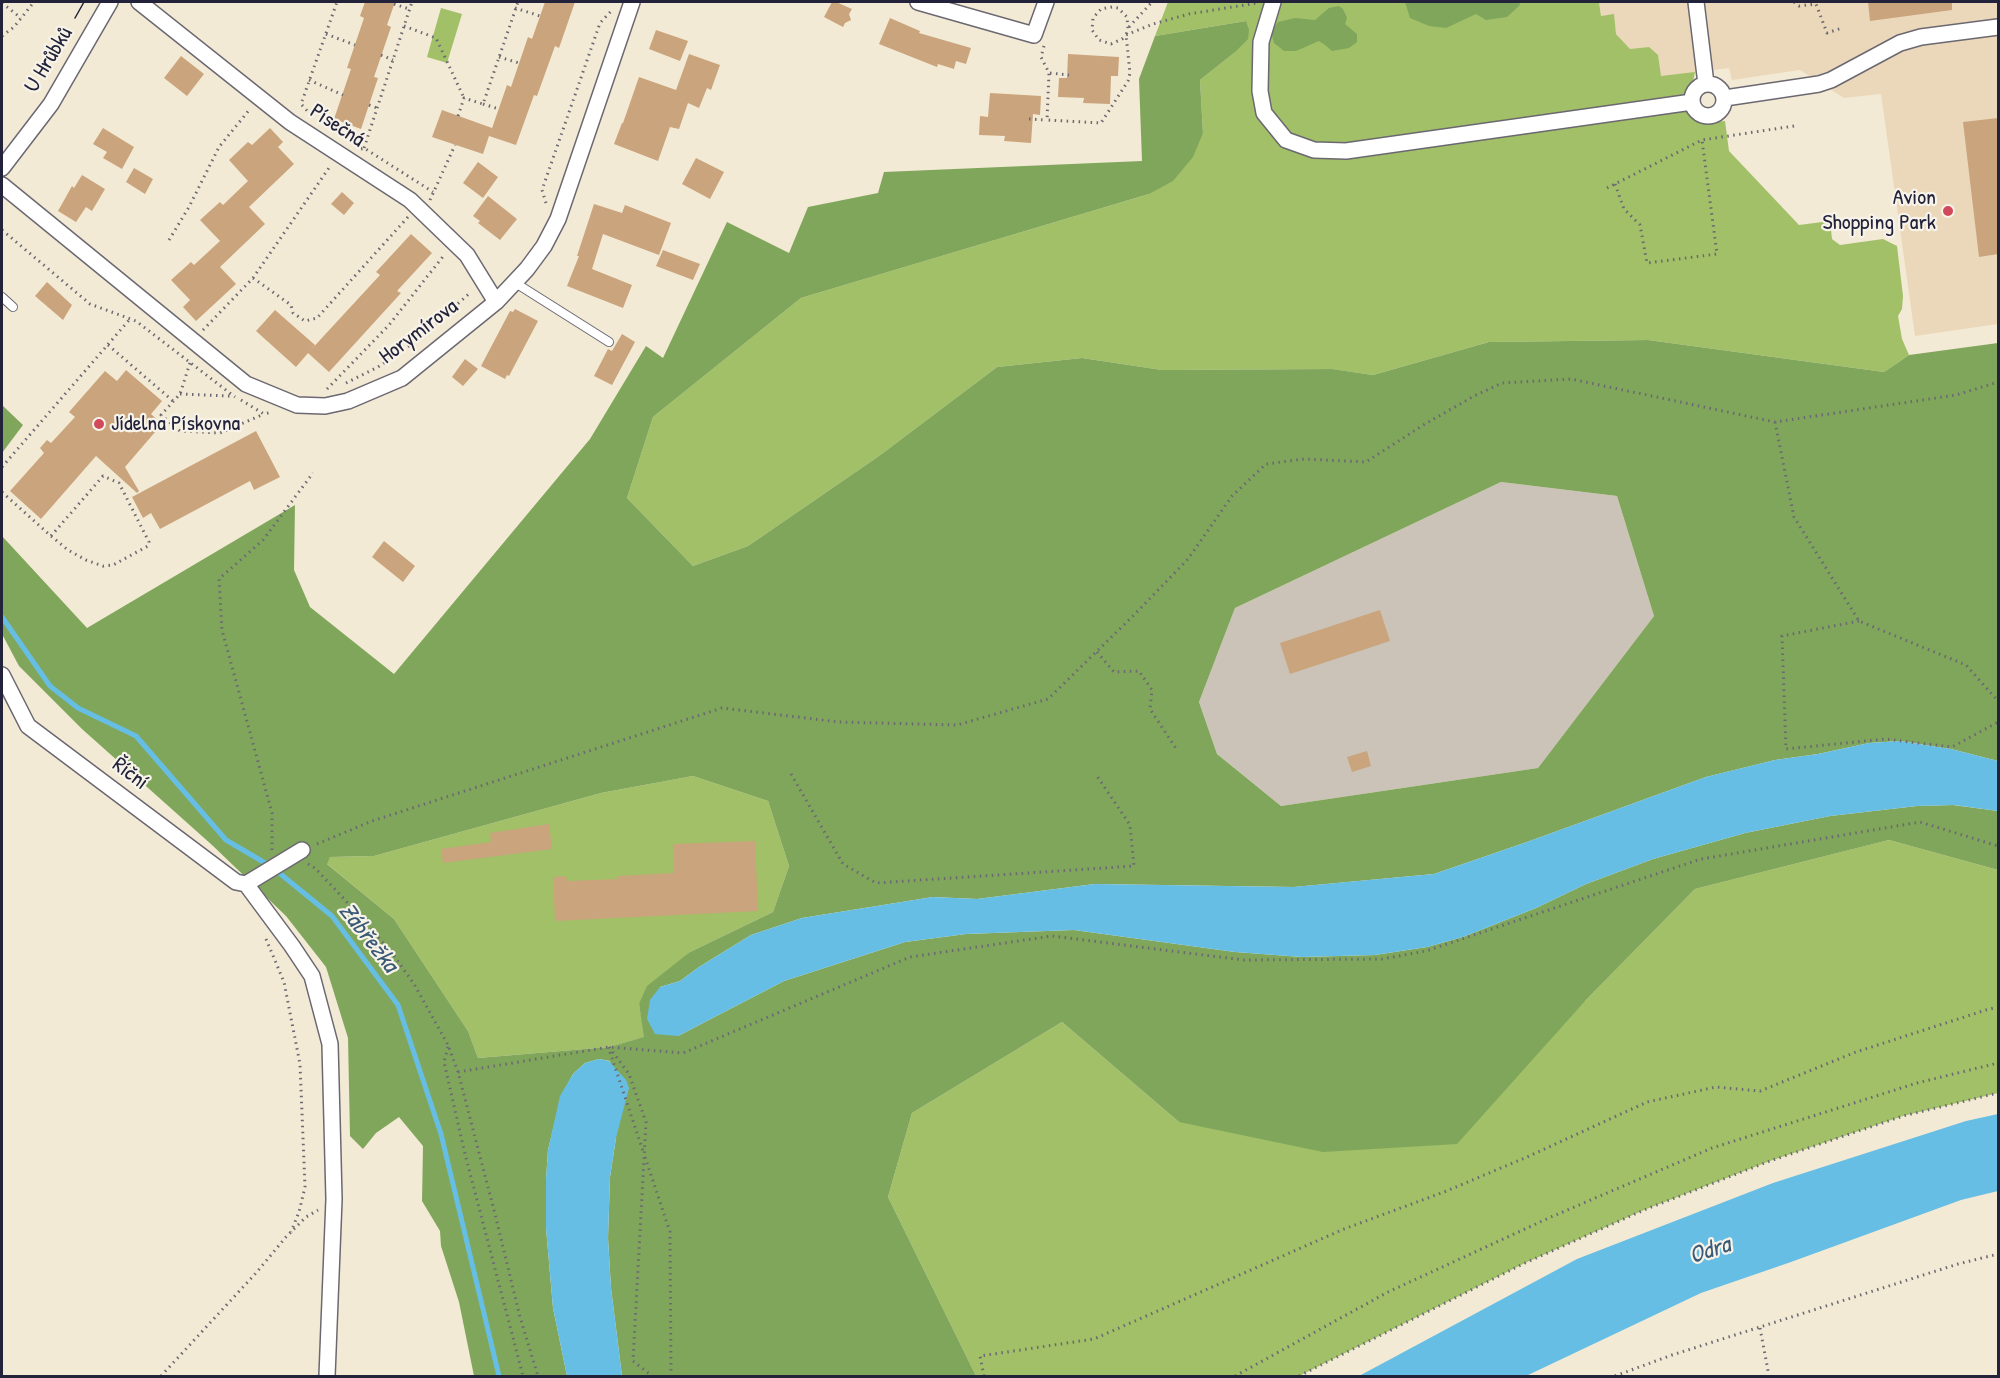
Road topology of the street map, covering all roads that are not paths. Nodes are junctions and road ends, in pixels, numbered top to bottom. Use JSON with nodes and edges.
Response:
{"nodes":[{"id":1,"x":110,"y":2,"type":"edge"},
{"id":2,"x":139,"y":2,"type":"edge"},
{"id":3,"x":632,"y":2,"type":"edge"},
{"id":4,"x":918,"y":2,"type":"edge"},
{"id":5,"x":1046,"y":2,"type":"edge"},
{"id":6,"x":1273,"y":2,"type":"edge"},
{"id":7,"x":1696,"y":2,"type":"edge"},
{"id":8,"x":1998,"y":27,"type":"edge"},
{"id":9,"x":1706,"y":84,"type":"junction"},
{"id":10,"x":1725,"y":98,"type":"junction"},
{"id":11,"x":1692,"y":102,"type":"junction"},
{"id":12,"x":2,"y":168,"type":"edge"},
{"id":13,"x":2,"y":185,"type":"edge"},
{"id":14,"x":514,"y":282,"type":"junction"},
{"id":15,"x":2,"y":297,"type":"edge"},
{"id":16,"x":496,"y":302,"type":"junction"},
{"id":17,"x":13,"y":307,"type":"dead end"},
{"id":18,"x":609,"y":342,"type":"dead end"},
{"id":19,"x":2,"y":675,"type":"edge"},
{"id":20,"x":298,"y":852,"type":"road end"},
{"id":21,"x":250,"y":882,"type":"junction"},
{"id":22,"x":327,"y":1377,"type":"edge"}],
"edges":[{"from":1,"to":12,"type":"street","name":"U Hrůbků"},
{"from":2,"to":16,"type":"street","name":"Písečná"},
{"from":3,"to":14,"type":"street","name":"Horymírova"},
{"from":4,"to":5,"type":"street"},
{"from":6,"to":11,"type":"street"},
{"from":7,"to":9,"type":"street"},
{"from":8,"to":10,"type":"street"},
{"from":9,"to":10,"type":"street"},
{"from":9,"to":11,"type":"street"},
{"from":10,"to":11,"type":"street"},
{"from":13,"to":16,"type":"street","name":"Horymírova"},
{"from":14,"to":16,"type":"street","name":"Horymírova"},
{"from":14,"to":18,"type":"lane"},
{"from":15,"to":17,"type":"lane"},
{"from":19,"to":21,"type":"street","name":"Říční"},
{"from":20,"to":21,"type":"street"},
{"from":21,"to":22,"type":"street"}]}
